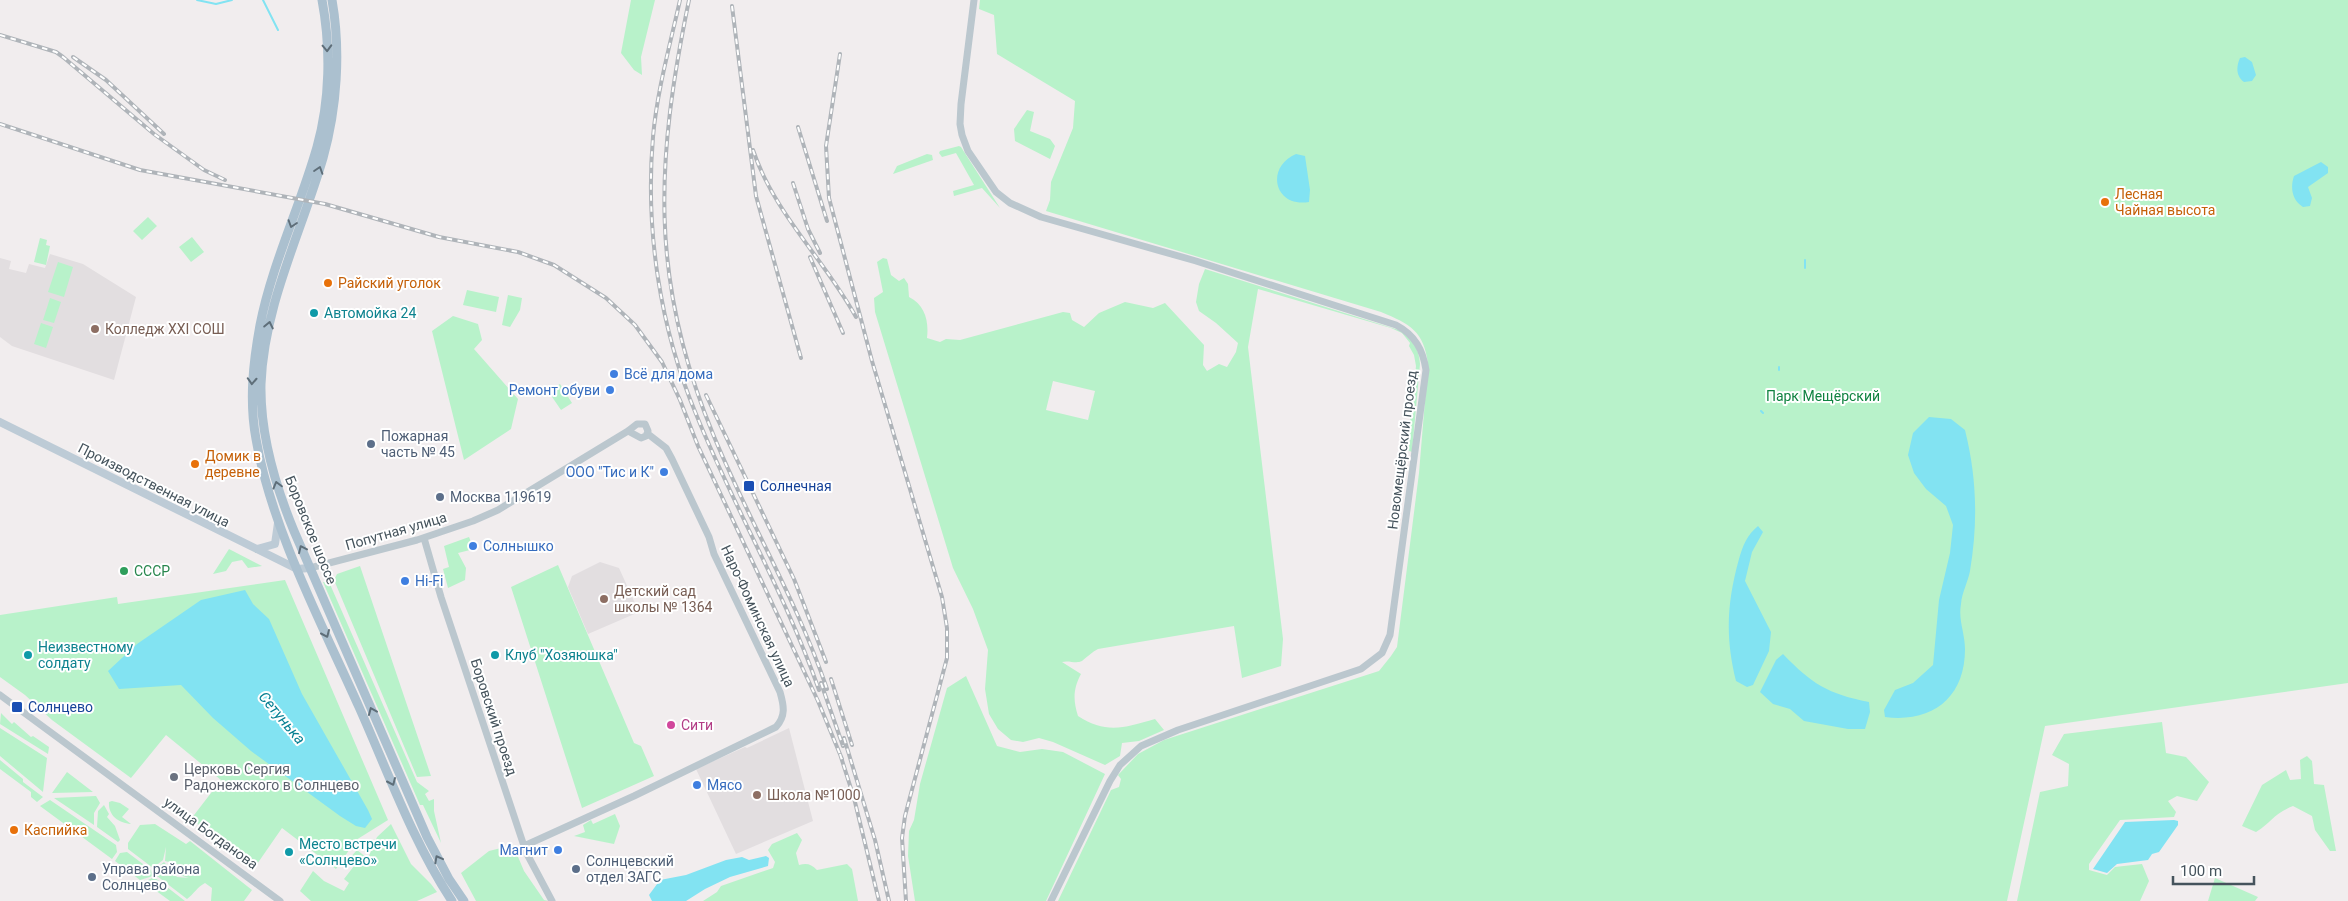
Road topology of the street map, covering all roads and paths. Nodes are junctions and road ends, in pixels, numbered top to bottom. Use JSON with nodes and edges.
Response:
{"nodes":[{"id":1,"x":322,"y":0,"type":"edge"},
{"id":2,"x":332,"y":0,"type":"edge"},
{"id":3,"x":974,"y":0,"type":"edge"},
{"id":4,"x":0,"y":422,"type":"edge"},
{"id":5,"x":632,"y":432,"type":"junction"},
{"id":6,"x":648,"y":434,"type":"junction"},
{"id":7,"x":278,"y":520,"type":"junction"},
{"id":8,"x":424,"y":538,"type":"junction"},
{"id":9,"x":258,"y":549,"type":"junction"},
{"id":10,"x":310,"y":568,"type":"junction"},
{"id":11,"x":298,"y":569,"type":"junction"},
{"id":12,"x":0,"y":694,"type":"edge"},
{"id":13,"x":524,"y":846,"type":"junction"},
{"id":14,"x":280,"y":901,"type":"edge"},
{"id":15,"x":452,"y":901,"type":"edge"},
{"id":16,"x":464,"y":901,"type":"edge"},
{"id":17,"x":552,"y":901,"type":"edge"},
{"id":18,"x":1052,"y":901,"type":"edge"}],
"edges":[{"from":1,"to":7,"type":"main road","name":"Боровское шоссе","one_way":true},
{"from":10,"to":2,"type":"main road","name":"Боровское шоссе","one_way":true},
{"from":3,"to":18,"type":"street","name":"Новомещёрский проезд"},
{"from":4,"to":9,"type":"main road","name":"Производственная улица"},
{"from":5,"to":6,"type":"street"},
{"from":5,"to":6,"type":"street"},
{"from":5,"to":8,"type":"street","name":"Попутная улица"},
{"from":6,"to":13,"type":"street","name":"Наро-Фоминская улица"},
{"from":7,"to":9,"type":"main road"},
{"from":7,"to":11,"type":"main road","name":"Боровское шоссе"},
{"from":8,"to":10,"type":"street","name":"Попутная улица"},
{"from":8,"to":13,"type":"street","name":"Боровский проезд"},
{"from":9,"to":11,"type":"main road","name":"Производственная улица"},
{"from":10,"to":11,"type":"main road","name":"Попутная улица"},
{"from":16,"to":10,"type":"main road","name":"Боровское шоссе","one_way":true},
{"from":11,"to":15,"type":"main road","name":"Боровское шоссе","one_way":true},
{"from":12,"to":14,"type":"street","name":"улица Богданова"},
{"from":13,"to":17,"type":"street","name":"Боровский проезд"}]}
